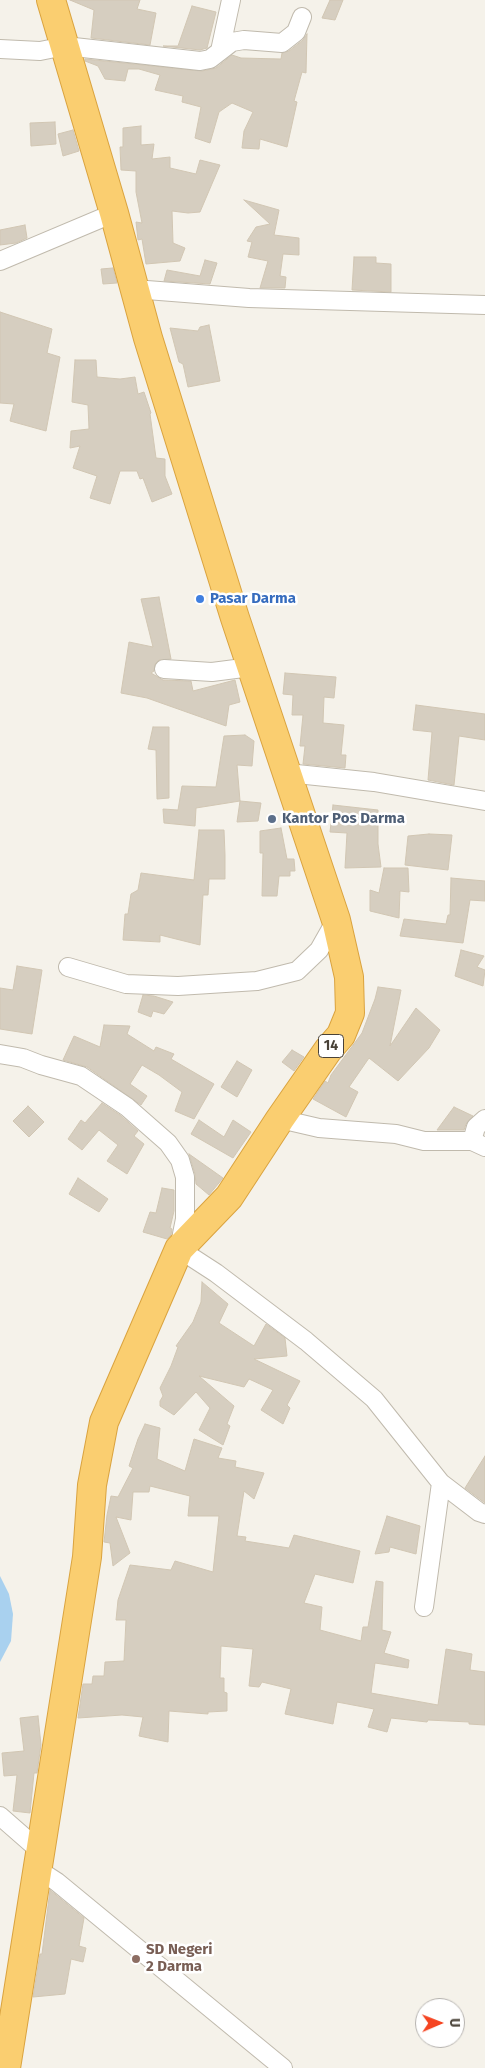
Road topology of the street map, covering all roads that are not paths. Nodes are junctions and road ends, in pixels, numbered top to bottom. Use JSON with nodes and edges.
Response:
{"nodes":[{"id":1,"x":51,"y":0,"type":"edge"},
{"id":2,"x":231,"y":0,"type":"edge"},
{"id":3,"x":302,"y":17,"type":"dead end"},
{"id":4,"x":65,"y":46,"type":"junction"},
{"id":5,"x":0,"y":49,"type":"edge"},
{"id":6,"x":220,"y":51,"type":"junction"},
{"id":7,"x":114,"y":213,"type":"junction"},
{"id":8,"x":0,"y":261,"type":"edge"},
{"id":9,"x":134,"y":289,"type":"junction"},
{"id":10,"x":485,"y":305,"type":"edge"},
{"id":11,"x":252,"y":667,"type":"junction"},
{"id":12,"x":164,"y":669,"type":"dead end"},
{"id":13,"x":287,"y":774,"type":"junction"},
{"id":14,"x":485,"y":801,"type":"edge"},
{"id":15,"x":336,"y":920,"type":"junction"},
{"id":16,"x":68,"y":967,"type":"dead end"},
{"id":17,"x":0,"y":1054,"type":"edge"},
{"id":18,"x":280,"y":1119,"type":"junction"},
{"id":19,"x":485,"y":1119,"type":"edge"},
{"id":20,"x":478,"y":1144,"type":"edge"},
{"id":21,"x":180,"y":1249,"type":"junction"},
{"id":22,"x":441,"y":1483,"type":"junction"},
{"id":23,"x":485,"y":1514,"type":"edge"},
{"id":24,"x":424,"y":1607,"type":"dead end"},
{"id":25,"x":0,"y":1816,"type":"edge"},
{"id":26,"x":39,"y":1860,"type":"junction"},
{"id":27,"x":6,"y":2068,"type":"edge"},
{"id":28,"x":283,"y":2068,"type":"edge"}],
"edges":[{"from":1,"to":4,"type":"highway","number":"14"},
{"from":2,"to":6,"type":"street"},
{"from":3,"to":6,"type":"street"},
{"from":4,"to":5,"type":"street"},
{"from":4,"to":6,"type":"street"},
{"from":4,"to":7,"type":"highway","number":"14"},
{"from":7,"to":8,"type":"street"},
{"from":7,"to":9,"type":"highway","number":"14"},
{"from":9,"to":10,"type":"street"},
{"from":9,"to":11,"type":"highway","number":"14"},
{"from":11,"to":12,"type":"street"},
{"from":11,"to":13,"type":"highway","number":"14"},
{"from":13,"to":14,"type":"street"},
{"from":13,"to":15,"type":"highway","number":"14"},
{"from":15,"to":16,"type":"street"},
{"from":15,"to":18,"type":"highway","number":"14"},
{"from":17,"to":21,"type":"street"},
{"from":18,"to":20,"type":"street"},
{"from":18,"to":21,"type":"highway","number":"14"},
{"from":19,"to":20,"type":"street"},
{"from":21,"to":22,"type":"street"},
{"from":21,"to":26,"type":"highway","number":"14"},
{"from":22,"to":23,"type":"street"},
{"from":22,"to":24,"type":"street"},
{"from":25,"to":26,"type":"street"},
{"from":26,"to":27,"type":"highway","number":"14"},
{"from":26,"to":28,"type":"street"}]}
